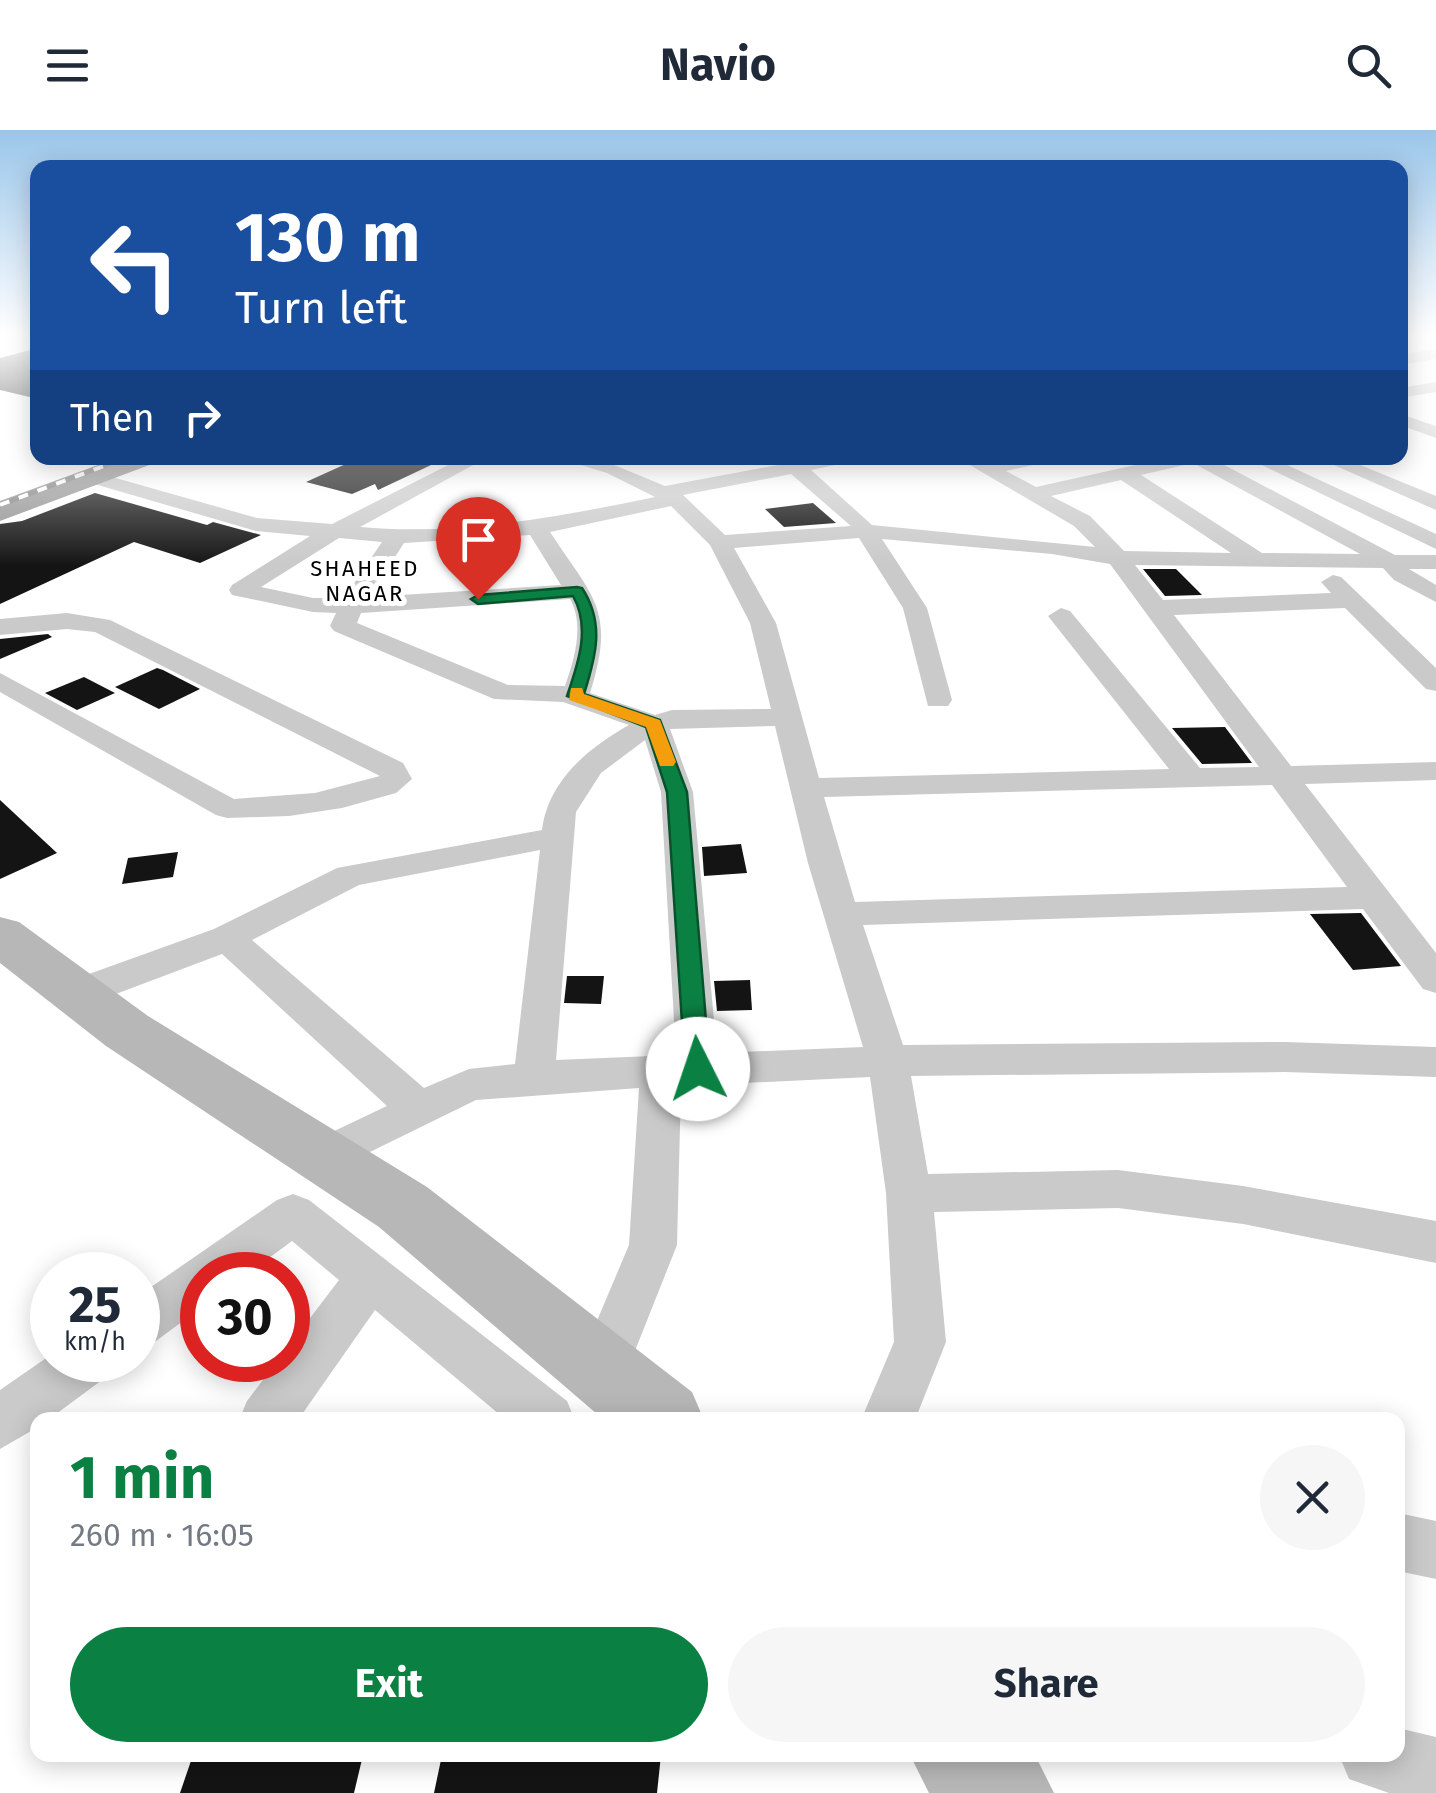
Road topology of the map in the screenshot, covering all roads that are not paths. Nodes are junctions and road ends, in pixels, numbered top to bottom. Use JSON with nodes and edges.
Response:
{"nodes":[{"id":1,"x":463,"y":465,"type":"edge"},
{"id":2,"x":602,"y":465,"type":"edge"},
{"id":3,"x":802,"y":465,"type":"edge"},
{"id":4,"x":984,"y":465,"type":"edge"},
{"id":5,"x":1155,"y":465,"type":"edge"},
{"id":6,"x":1197,"y":465,"type":"edge"},
{"id":7,"x":1202,"y":465,"type":"edge"},
{"id":8,"x":1272,"y":465,"type":"edge"},
{"id":9,"x":1344,"y":465,"type":"edge"},
{"id":10,"x":606,"y":466,"type":"joint"},
{"id":11,"x":796,"y":466,"type":"junction"},
{"id":12,"x":89,"y":467,"type":"edge"},
{"id":13,"x":674,"y":469,"type":"dead end"},
{"id":14,"x":1122,"y":472,"type":"junction"},
{"id":15,"x":636,"y":480,"type":"junction"},
{"id":16,"x":0,"y":490,"type":"edge"},
{"id":17,"x":1036,"y":493,"type":"junction"},
{"id":18,"x":669,"y":496,"type":"junction"},
{"id":19,"x":1436,"y":504,"type":"edge"},
{"id":20,"x":0,"y":512,"type":"edge"},
{"id":21,"x":537,"y":528,"type":"junction"},
{"id":22,"x":867,"y":531,"type":"junction"},
{"id":23,"x":332,"y":533,"type":"junction"},
{"id":24,"x":397,"y":537,"type":"junction"},
{"id":25,"x":720,"y":542,"type":"junction"},
{"id":26,"x":1436,"y":542,"type":"edge"},
{"id":27,"x":1118,"y":558,"type":"junction"},
{"id":28,"x":1256,"y":559,"type":"junction"},
{"id":29,"x":1321,"y":559,"type":"junction"},
{"id":30,"x":1388,"y":560,"type":"junction"},
{"id":31,"x":1436,"y":562,"type":"edge"},
{"id":32,"x":577,"y":591,"type":"junction"},
{"id":33,"x":1436,"y":595,"type":"edge"},
{"id":34,"x":1351,"y":600,"type":"junction"},
{"id":35,"x":351,"y":606,"type":"junction"},
{"id":36,"x":1154,"y":608,"type":"junction"},
{"id":37,"x":1061,"y":616,"type":"dead end"},
{"id":38,"x":0,"y":627,"type":"edge"},
{"id":39,"x":0,"y":680,"type":"edge"},
{"id":40,"x":1436,"y":683,"type":"edge"},
{"id":41,"x":575,"y":696,"type":"junction"},
{"id":42,"x":938,"y":700,"type":"dead end"},
{"id":43,"x":786,"y":716,"type":"junction"},
{"id":44,"x":654,"y":724,"type":"junction"},
{"id":45,"x":1436,"y":771,"type":"edge"},
{"id":46,"x":1280,"y":776,"type":"junction"},
{"id":47,"x":1192,"y":778,"type":"junction"},
{"id":48,"x":806,"y":788,"type":"junction"},
{"id":49,"x":557,"y":837,"type":"junction"},
{"id":50,"x":1371,"y":897,"type":"junction"},
{"id":51,"x":842,"y":914,"type":"junction"},
{"id":52,"x":0,"y":934,"type":"edge"},
{"id":53,"x":227,"y":938,"type":"junction"},
{"id":54,"x":1436,"y":980,"type":"edge"},
{"id":55,"x":78,"y":994,"type":"junction"},
{"id":56,"x":888,"y":1062,"type":"junction"},
{"id":57,"x":1436,"y":1062,"type":"edge"},
{"id":58,"x":680,"y":1069,"type":"junction"},
{"id":59,"x":534,"y":1077,"type":"junction"},
{"id":60,"x":421,"y":1111,"type":"junction"},
{"id":61,"x":325,"y":1156,"type":"junction"},
{"id":62,"x":910,"y":1193,"type":"junction"},
{"id":63,"x":1436,"y":1242,"type":"edge"},
{"id":64,"x":240,"y":1252,"type":"edge"},
{"id":65,"x":369,"y":1278,"type":"junction"},
{"id":66,"x":603,"y":1368,"type":"junction"},
{"id":67,"x":57,"y":1382,"type":"edge"},
{"id":68,"x":272,"y":1412,"type":"edge"},
{"id":69,"x":538,"y":1412,"type":"edge"},
{"id":70,"x":655,"y":1412,"type":"edge"},
{"id":71,"x":891,"y":1412,"type":"edge"},
{"id":72,"x":0,"y":1422,"type":"edge"},
{"id":73,"x":1405,"y":1543,"type":"edge"},
{"id":74,"x":1436,"y":1550,"type":"edge"},
{"id":75,"x":967,"y":1762,"type":"edge"},
{"id":76,"x":1399,"y":1762,"type":"edge"},
{"id":77,"x":1436,"y":1770,"type":"edge"},
{"id":78,"x":1004,"y":1793,"type":"edge"}],
"edges":[{"from":1,"to":23,"type":"street"},
{"from":2,"to":10,"type":"street"},
{"from":3,"to":11,"type":"street"},
{"from":4,"to":17,"type":"street"},
{"from":5,"to":14,"type":"street"},
{"from":6,"to":29,"type":"street"},
{"from":7,"to":30,"type":"street"},
{"from":8,"to":26,"type":"street"},
{"from":9,"to":19,"type":"street"},
{"from":10,"to":15,"type":"street"},
{"from":11,"to":18,"type":"street"},
{"from":11,"to":22,"type":"street"},
{"from":12,"to":16,"type":"highway"},
{"from":12,"to":20,"type":"highway"},
{"from":12,"to":23,"type":"street"},
{"from":13,"to":15,"type":"street"},
{"from":14,"to":17,"type":"street"},
{"from":14,"to":28,"type":"street"},
{"from":15,"to":18,"type":"street"},
{"from":17,"to":27,"type":"street"},
{"from":18,"to":21,"type":"street"},
{"from":18,"to":25,"type":"street"},
{"from":21,"to":24,"type":"street"},
{"from":21,"to":32,"type":"street"},
{"from":22,"to":25,"type":"street"},
{"from":22,"to":27,"type":"street"},
{"from":22,"to":42,"type":"street"},
{"from":23,"to":24,"type":"street"},
{"from":23,"to":35,"type":"street"},
{"from":24,"to":35,"type":"street"},
{"from":25,"to":43,"type":"street"},
{"from":27,"to":28,"type":"street"},
{"from":27,"to":36,"type":"street"},
{"from":28,"to":29,"type":"street"},
{"from":29,"to":30,"type":"street"},
{"from":29,"to":34,"type":"street"},
{"from":30,"to":31,"type":"street"},
{"from":30,"to":33,"type":"street"},
{"from":32,"to":35,"type":"street"},
{"from":32,"to":41,"type":"street"},
{"from":34,"to":36,"type":"street"},
{"from":34,"to":40,"type":"street"},
{"from":35,"to":41,"type":"street"},
{"from":36,"to":46,"type":"street"},
{"from":37,"to":47,"type":"street"},
{"from":38,"to":39,"type":"street"},
{"from":41,"to":44,"type":"street"},
{"from":43,"to":44,"type":"street"},
{"from":43,"to":48,"type":"street"},
{"from":44,"to":49,"type":"street"},
{"from":44,"to":58,"type":"street"},
{"from":45,"to":46,"type":"street"},
{"from":46,"to":47,"type":"street"},
{"from":46,"to":50,"type":"street"},
{"from":47,"to":48,"type":"street"},
{"from":48,"to":51,"type":"street"},
{"from":49,"to":53,"type":"street"},
{"from":49,"to":59,"type":"street"},
{"from":50,"to":51,"type":"street"},
{"from":50,"to":54,"type":"street"},
{"from":51,"to":56,"type":"street"},
{"from":52,"to":55,"type":"street"},
{"from":53,"to":55,"type":"street"},
{"from":53,"to":60,"type":"street"},
{"from":55,"to":61,"type":"street"},
{"from":56,"to":57,"type":"street"},
{"from":56,"to":58,"type":"street"},
{"from":56,"to":62,"type":"street"},
{"from":58,"to":59,"type":"street"},
{"from":58,"to":66,"type":"street"},
{"from":59,"to":60,"type":"street"},
{"from":60,"to":61,"type":"street"},
{"from":61,"to":66,"type":"street"},
{"from":62,"to":63,"type":"street"},
{"from":62,"to":71,"type":"street"},
{"from":64,"to":65,"type":"street"},
{"from":65,"to":68,"type":"street"},
{"from":65,"to":69,"type":"street"},
{"from":66,"to":70,"type":"street"},
{"from":67,"to":72,"type":"street"},
{"from":73,"to":74,"type":"street"},
{"from":75,"to":78,"type":"street"},
{"from":76,"to":77,"type":"street"}]}
